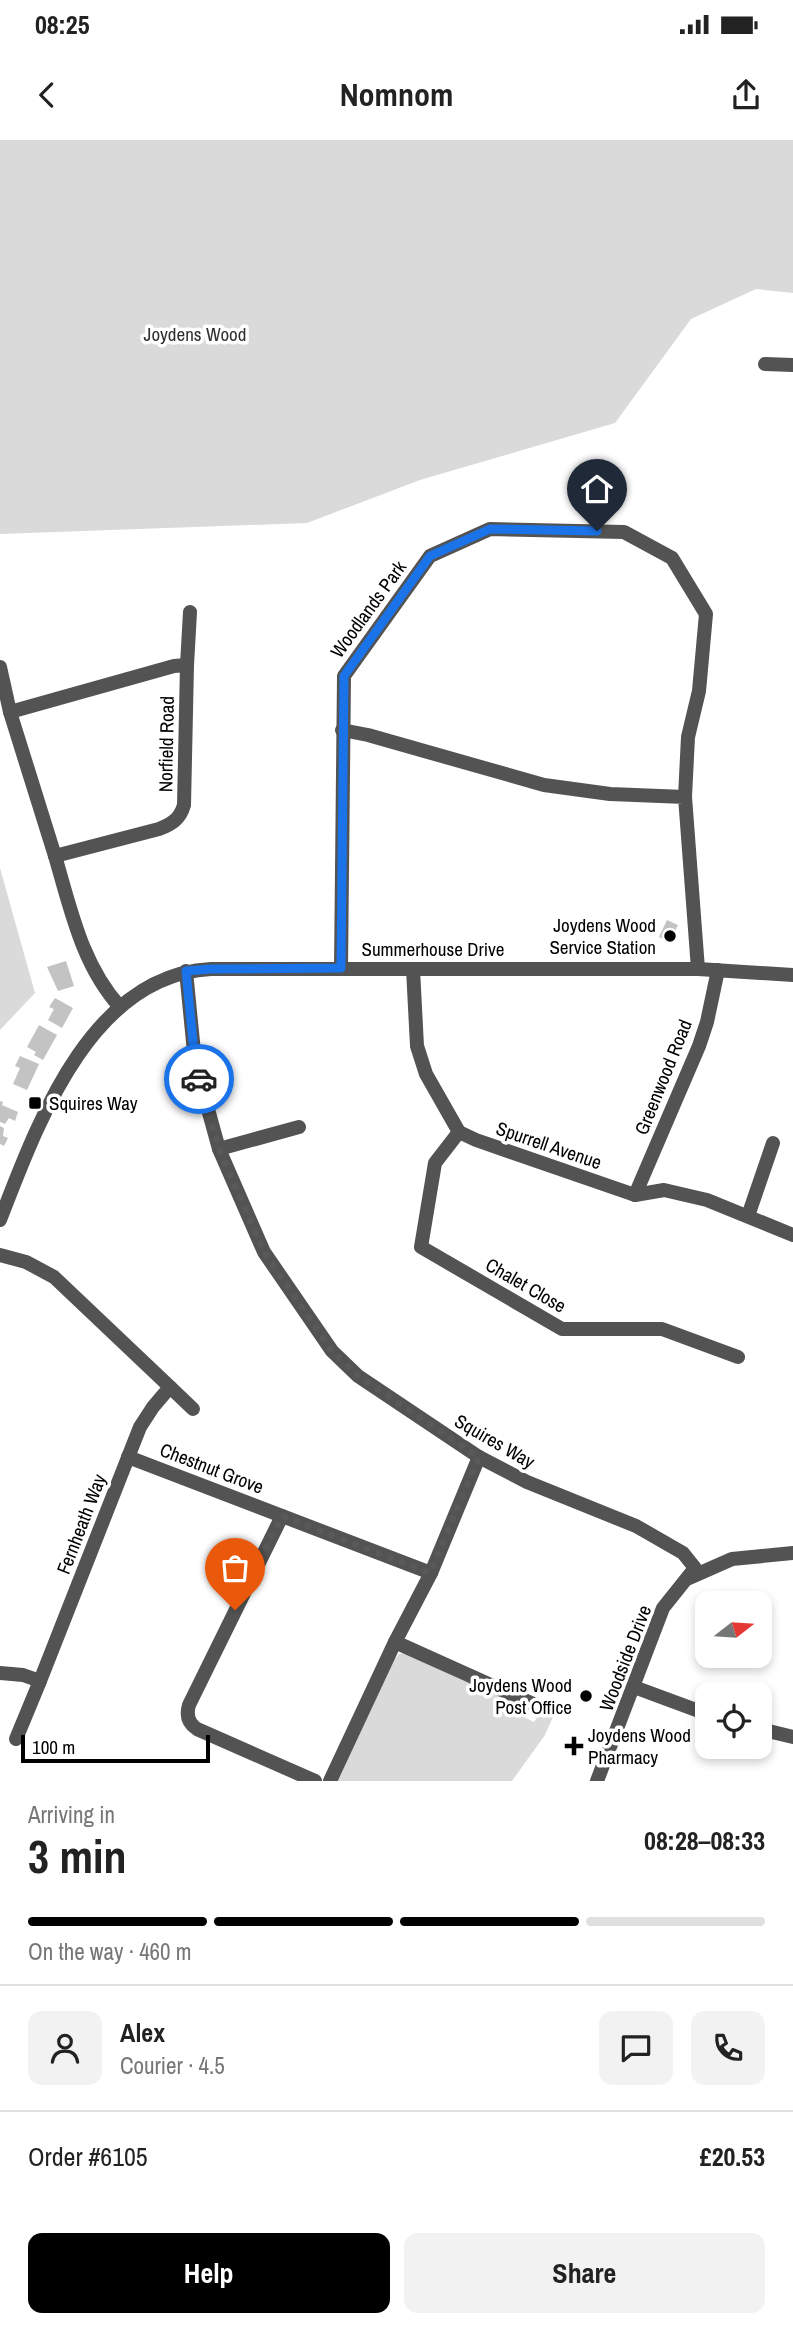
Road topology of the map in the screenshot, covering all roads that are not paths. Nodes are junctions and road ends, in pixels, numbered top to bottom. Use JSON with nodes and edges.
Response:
{"nodes":[{"id":1,"x":765,"y":363,"type":"dead end"},
{"id":2,"x":793,"y":365,"type":"edge"},
{"id":3,"x":190,"y":612,"type":"dead end"},
{"id":4,"x":187,"y":665,"type":"junction"},
{"id":5,"x":0,"y":667,"type":"edge"},
{"id":6,"x":10,"y":712,"type":"junction"},
{"id":7,"x":342,"y":730,"type":"junction"},
{"id":8,"x":685,"y":797,"type":"junction"},
{"id":9,"x":55,"y":856,"type":"junction"},
{"id":10,"x":341,"y":968,"type":"junction"},
{"id":11,"x":413,"y":968,"type":"junction"},
{"id":12,"x":698,"y":969,"type":"junction"},
{"id":13,"x":718,"y":970,"type":"junction"},
{"id":14,"x":186,"y":971,"type":"junction"},
{"id":15,"x":793,"y":975,"type":"edge"},
{"id":16,"x":120,"y":1007,"type":"junction"},
{"id":17,"x":299,"y":1127,"type":"dead end"},
{"id":18,"x":459,"y":1132,"type":"junction"},
{"id":19,"x":773,"y":1143,"type":"dead end"},
{"id":20,"x":219,"y":1149,"type":"junction"},
{"id":21,"x":635,"y":1195,"type":"junction"},
{"id":22,"x":748,"y":1216,"type":"junction"},
{"id":23,"x":0,"y":1220,"type":"edge"},
{"id":24,"x":793,"y":1236,"type":"edge"},
{"id":25,"x":0,"y":1255,"type":"edge"},
{"id":26,"x":738,"y":1357,"type":"dead end"},
{"id":27,"x":170,"y":1387,"type":"junction"},
{"id":28,"x":193,"y":1409,"type":"dead end"},
{"id":29,"x":128,"y":1457,"type":"junction"},
{"id":30,"x":479,"y":1457,"type":"junction"},
{"id":31,"x":282,"y":1516,"type":"junction"},
{"id":32,"x":793,"y":1553,"type":"edge"},
{"id":33,"x":430,"y":1573,"type":"junction"},
{"id":34,"x":688,"y":1578,"type":"junction"},
{"id":35,"x":394,"y":1642,"type":"junction"},
{"id":36,"x":0,"y":1674,"type":"edge"},
{"id":37,"x":40,"y":1681,"type":"junction"},
{"id":38,"x":634,"y":1687,"type":"junction"},
{"id":39,"x":533,"y":1704,"type":"dead end"},
{"id":40,"x":695,"y":1710,"type":"edge"},
{"id":41,"x":772,"y":1732,"type":"edge"},
{"id":42,"x":793,"y":1737,"type":"edge"},
{"id":43,"x":16,"y":1739,"type":"dead end"},
{"id":44,"x":315,"y":1781,"type":"edge"},
{"id":45,"x":330,"y":1781,"type":"edge"},
{"id":46,"x":597,"y":1781,"type":"edge"}],
"edges":[{"from":1,"to":2,"type":"street"},
{"from":3,"to":4,"type":"street","name":"Norfield Road"},
{"from":4,"to":6,"type":"street","name":"Norfield Road"},
{"from":4,"to":9,"type":"street","name":"Norfield Road"},
{"from":5,"to":6,"type":"street"},
{"from":6,"to":9,"type":"street"},
{"from":7,"to":8,"type":"street"},
{"from":7,"to":8,"type":"street","name":"Woodlands Park"},
{"from":7,"to":10,"type":"street","name":"Woodlands Park"},
{"from":8,"to":12,"type":"street","name":"Woodlands Park"},
{"from":9,"to":16,"type":"street"},
{"from":10,"to":11,"type":"street","name":"Summerhouse Drive"},
{"from":10,"to":14,"type":"street","name":"Summerhouse Drive"},
{"from":11,"to":12,"type":"street","name":"Summerhouse Drive"},
{"from":11,"to":18,"type":"street"},
{"from":12,"to":13,"type":"street","name":"Summerhouse Drive"},
{"from":13,"to":15,"type":"street","name":"Summerhouse Drive"},
{"from":13,"to":21,"type":"street","name":"Greenwood Road"},
{"from":14,"to":16,"type":"street","name":"Summerhouse Drive"},
{"from":14,"to":20,"type":"street","name":"Squires Way"},
{"from":16,"to":23,"type":"street","name":"Summerhouse Drive"},
{"from":17,"to":20,"type":"street"},
{"from":18,"to":21,"type":"street","name":"Spurrell Avenue"},
{"from":18,"to":26,"type":"street","name":"Chalet Close"},
{"from":19,"to":22,"type":"street"},
{"from":20,"to":30,"type":"street","name":"Squires Way"},
{"from":21,"to":22,"type":"street","name":"Spurrell Avenue"},
{"from":22,"to":24,"type":"street","name":"Spurrell Avenue"},
{"from":25,"to":27,"type":"street"},
{"from":27,"to":28,"type":"street"},
{"from":27,"to":29,"type":"street","name":"Fernheath Way"},
{"from":29,"to":31,"type":"street","name":"Chestnut Grove"},
{"from":29,"to":37,"type":"street","name":"Fernheath Way"},
{"from":30,"to":33,"type":"street"},
{"from":30,"to":34,"type":"street","name":"Squires Way"},
{"from":31,"to":33,"type":"street","name":"Chestnut Grove"},
{"from":31,"to":44,"type":"street","name":"Chestnut Grove"},
{"from":32,"to":34,"type":"street","name":"Woodside Drive"},
{"from":33,"to":35,"type":"street"},
{"from":34,"to":38,"type":"street","name":"Woodside Drive"},
{"from":35,"to":39,"type":"street"},
{"from":35,"to":45,"type":"street"},
{"from":36,"to":37,"type":"street"},
{"from":37,"to":43,"type":"street","name":"Fernheath Way"},
{"from":38,"to":40,"type":"street"},
{"from":38,"to":46,"type":"street","name":"Woodside Drive"},
{"from":41,"to":42,"type":"street"}]}
